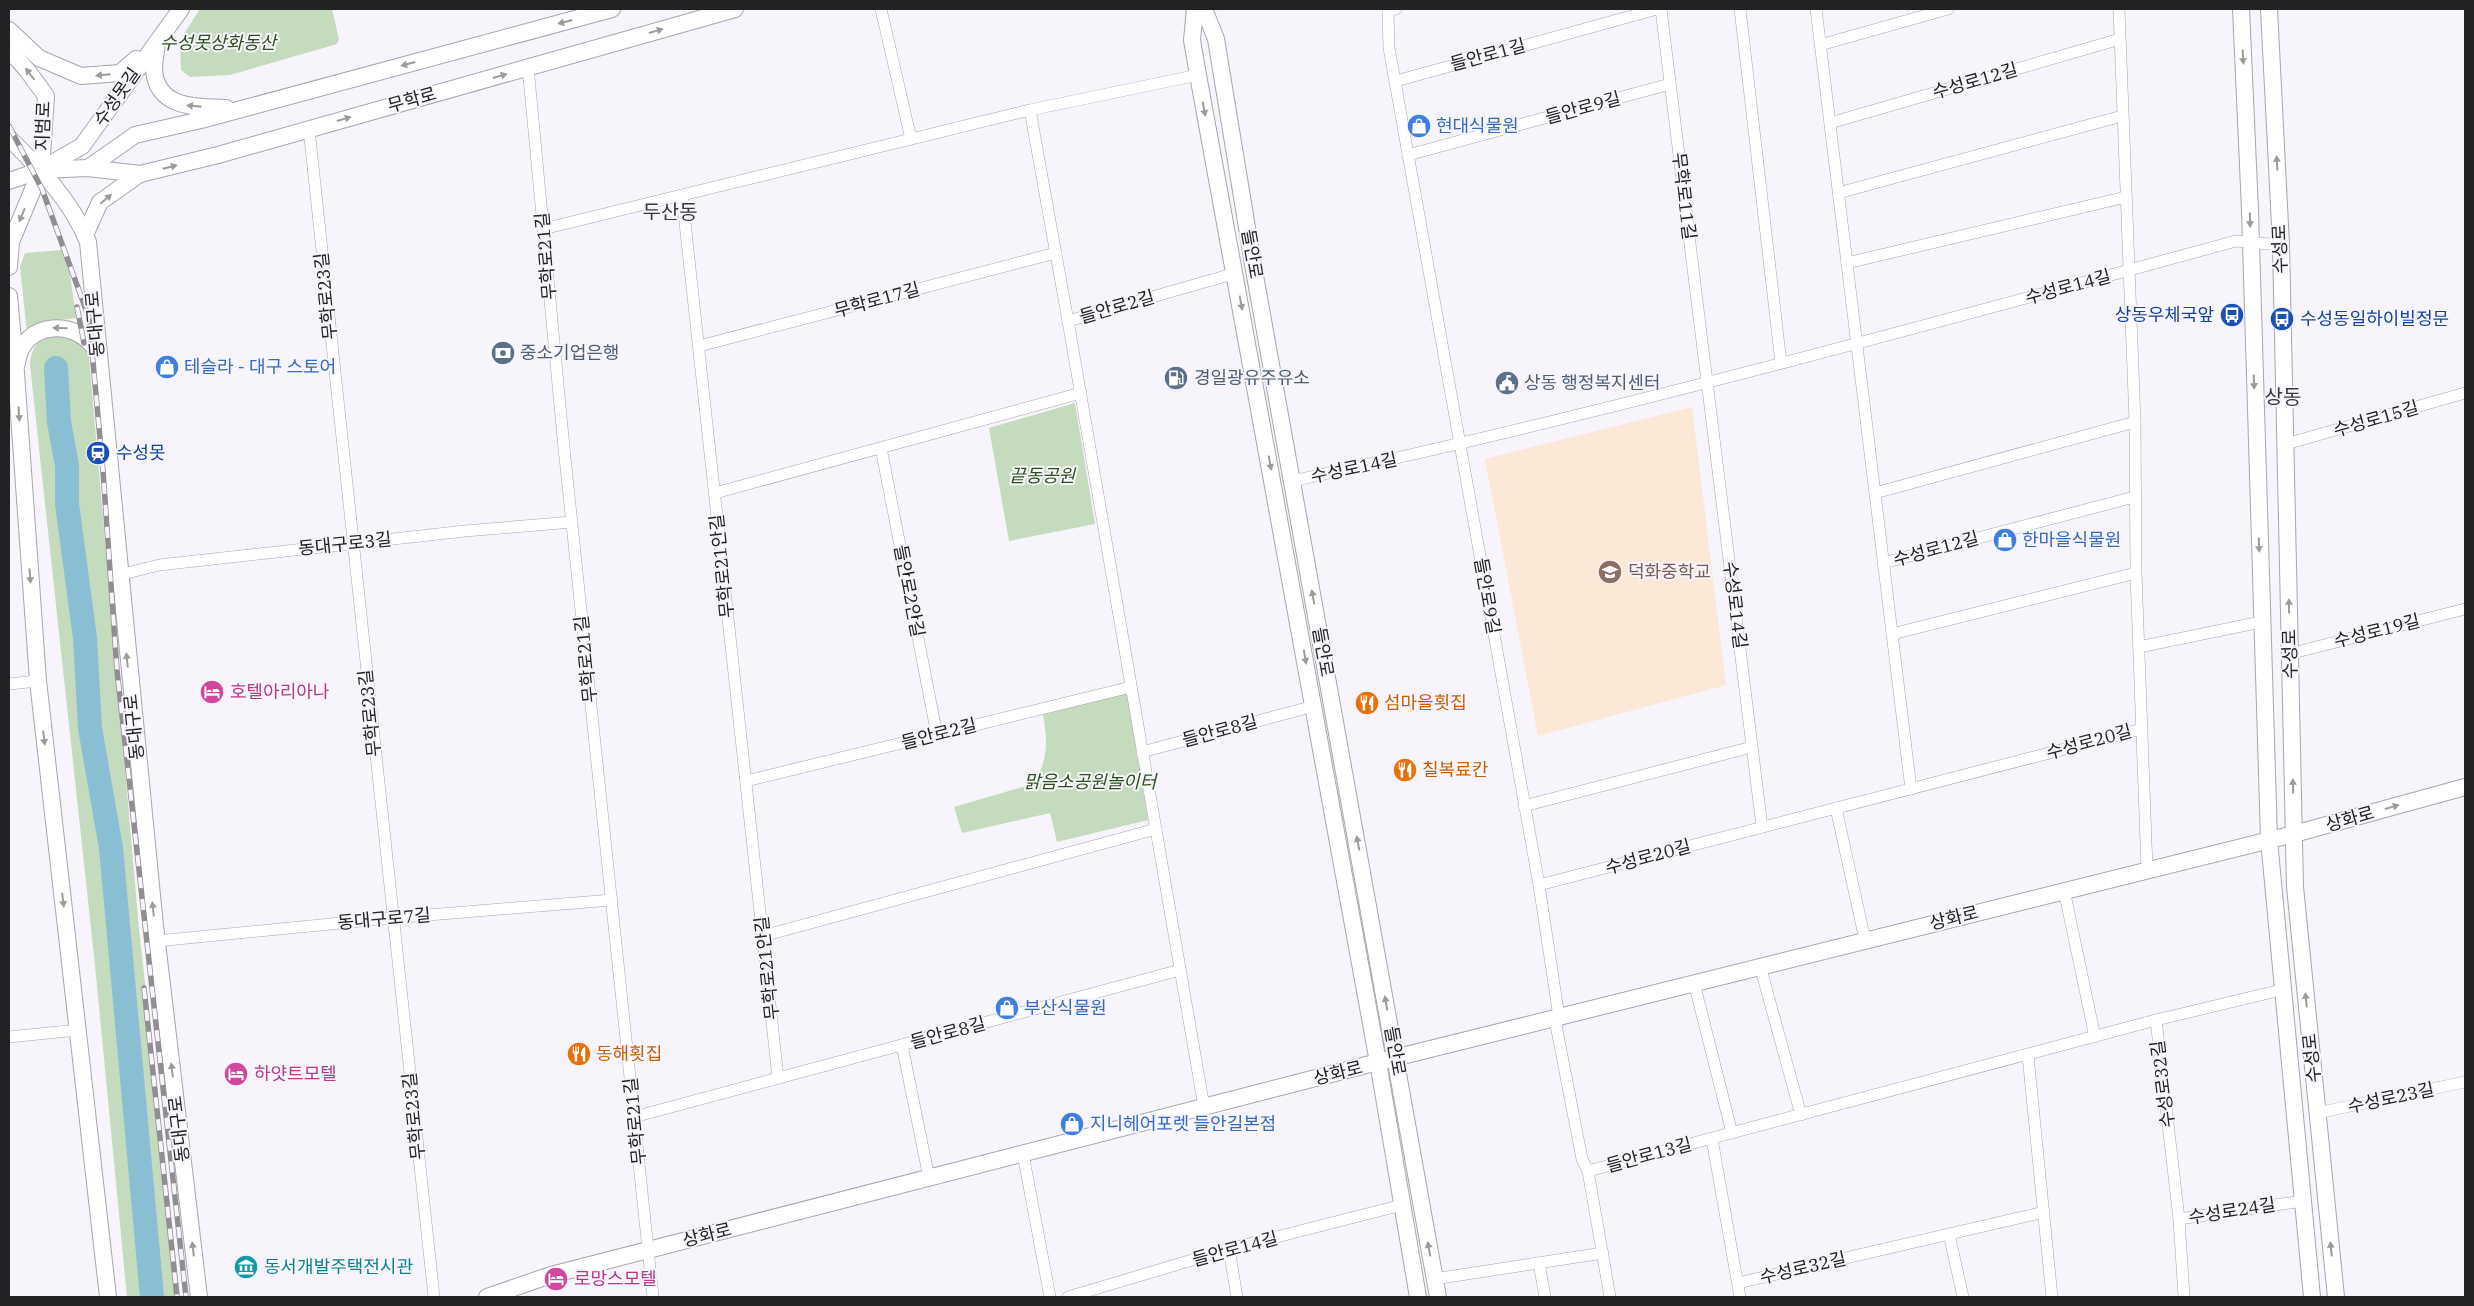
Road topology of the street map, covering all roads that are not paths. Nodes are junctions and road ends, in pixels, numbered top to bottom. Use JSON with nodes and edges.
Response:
{"nodes":[{"id":1,"x":181,"y":9,"type":"edge"},
{"id":2,"x":612,"y":9,"type":"edge"},
{"id":3,"x":735,"y":9,"type":"edge"},
{"id":4,"x":881,"y":9,"type":"edge"},
{"id":5,"x":1195,"y":9,"type":"edge"},
{"id":6,"x":1204,"y":9,"type":"edge"},
{"id":7,"x":1396,"y":9,"type":"edge"},
{"id":8,"x":1659,"y":9,"type":"edge"},
{"id":9,"x":1740,"y":9,"type":"edge"},
{"id":10,"x":1816,"y":9,"type":"edge"},
{"id":11,"x":1948,"y":9,"type":"edge"},
{"id":12,"x":2119,"y":9,"type":"edge"},
{"id":13,"x":2241,"y":9,"type":"edge"},
{"id":14,"x":2269,"y":9,"type":"edge"},
{"id":15,"x":9,"y":30,"type":"edge"},
{"id":16,"x":2120,"y":39,"type":"junction"},
{"id":17,"x":157,"y":41,"type":"junction"},
{"id":18,"x":1820,"y":45,"type":"junction"},
{"id":19,"x":9,"y":50,"type":"edge"},
{"id":20,"x":528,"y":68,"type":"junction"},
{"id":21,"x":1198,"y":75,"type":"junction"},
{"id":22,"x":1396,"y":81,"type":"junction"},
{"id":23,"x":1670,"y":84,"type":"junction"},
{"id":24,"x":242,"y":108,"type":"junction"},
{"id":25,"x":1030,"y":110,"type":"junction"},
{"id":26,"x":2122,"y":116,"type":"junction"},
{"id":27,"x":1830,"y":124,"type":"junction"},
{"id":28,"x":309,"y":129,"type":"junction"},
{"id":29,"x":9,"y":138,"type":"edge"},
{"id":30,"x":911,"y":139,"type":"junction"},
{"id":31,"x":1408,"y":154,"type":"junction"},
{"id":32,"x":88,"y":168,"type":"junction"},
{"id":33,"x":41,"y":170,"type":"junction"},
{"id":34,"x":140,"y":174,"type":"junction"},
{"id":35,"x":9,"y":181,"type":"edge"},
{"id":36,"x":1838,"y":193,"type":"junction"},
{"id":37,"x":682,"y":195,"type":"junction"},
{"id":38,"x":2126,"y":197,"type":"junction"},
{"id":39,"x":543,"y":229,"type":"junction"},
{"id":40,"x":85,"y":235,"type":"junction"},
{"id":41,"x":2250,"y":243,"type":"junction"},
{"id":42,"x":2280,"y":245,"type":"junction"},
{"id":43,"x":1056,"y":253,"type":"junction"},
{"id":44,"x":1847,"y":263,"type":"junction"},
{"id":45,"x":9,"y":267,"type":"edge"},
{"id":46,"x":2128,"y":271,"type":"junction"},
{"id":47,"x":1236,"y":273,"type":"junction"},
{"id":48,"x":9,"y":296,"type":"edge"},
{"id":49,"x":1068,"y":322,"type":"junction"},
{"id":50,"x":1857,"y":345,"type":"junction"},
{"id":51,"x":699,"y":346,"type":"junction"},
{"id":52,"x":98,"y":354,"type":"junction"},
{"id":53,"x":1781,"y":363,"type":"junction"},
{"id":54,"x":16,"y":373,"type":"junction"},
{"id":55,"x":1707,"y":382,"type":"junction"},
{"id":56,"x":1081,"y":393,"type":"junction"},
{"id":57,"x":2465,"y":393,"type":"edge"},
{"id":58,"x":2135,"y":422,"type":"junction"},
{"id":59,"x":2286,"y":444,"type":"junction"},
{"id":60,"x":1460,"y":445,"type":"junction"},
{"id":61,"x":881,"y":448,"type":"junction"},
{"id":62,"x":1292,"y":481,"type":"junction"},
{"id":63,"x":714,"y":493,"type":"junction"},
{"id":64,"x":1875,"y":493,"type":"junction"},
{"id":65,"x":2134,"y":497,"type":"junction"},
{"id":66,"x":572,"y":522,"type":"junction"},
{"id":67,"x":352,"y":543,"type":"junction"},
{"id":68,"x":1883,"y":562,"type":"junction"},
{"id":69,"x":2136,"y":573,"type":"junction"},
{"id":70,"x":119,"y":575,"type":"junction"},
{"id":71,"x":2465,"y":609,"type":"edge"},
{"id":72,"x":2261,"y":622,"type":"junction"},
{"id":73,"x":1892,"y":634,"type":"junction"},
{"id":74,"x":2138,"y":648,"type":"junction"},
{"id":75,"x":2290,"y":654,"type":"junction"},
{"id":76,"x":38,"y":681,"type":"junction"},
{"id":77,"x":9,"y":684,"type":"edge"},
{"id":78,"x":1131,"y":687,"type":"junction"},
{"id":79,"x":1314,"y":706,"type":"junction"},
{"id":80,"x":2142,"y":729,"type":"junction"},
{"id":81,"x":936,"y":735,"type":"junction"},
{"id":82,"x":1752,"y":747,"type":"junction"},
{"id":83,"x":1142,"y":752,"type":"junction"},
{"id":84,"x":746,"y":781,"type":"junction"},
{"id":85,"x":2465,"y":787,"type":"edge"},
{"id":86,"x":1911,"y":788,"type":"junction"},
{"id":87,"x":1524,"y":806,"type":"junction"},
{"id":88,"x":1836,"y":808,"type":"junction"},
{"id":89,"x":1762,"y":827,"type":"junction"},
{"id":90,"x":1156,"y":829,"type":"junction"},
{"id":91,"x":2294,"y":834,"type":"junction"},
{"id":92,"x":2269,"y":840,"type":"junction"},
{"id":93,"x":2147,"y":869,"type":"junction"},
{"id":94,"x":1539,"y":885,"type":"junction"},
{"id":95,"x":2064,"y":890,"type":"junction"},
{"id":96,"x":612,"y":900,"type":"junction"},
{"id":97,"x":392,"y":918,"type":"junction"},
{"id":98,"x":763,"y":936,"type":"junction"},
{"id":99,"x":1865,"y":940,"type":"junction"},
{"id":100,"x":157,"y":941,"type":"junction"},
{"id":101,"x":1760,"y":966,"type":"junction"},
{"id":102,"x":1180,"y":970,"type":"junction"},
{"id":103,"x":1694,"y":983,"type":"junction"},
{"id":104,"x":2281,"y":990,"type":"junction"},
{"id":105,"x":1558,"y":1017,"type":"junction"},
{"id":106,"x":2156,"y":1020,"type":"junction"},
{"id":107,"x":78,"y":1030,"type":"junction"},
{"id":108,"x":2095,"y":1037,"type":"junction"},
{"id":109,"x":9,"y":1038,"type":"edge"},
{"id":110,"x":902,"y":1045,"type":"junction"},
{"id":111,"x":2028,"y":1056,"type":"junction"},
{"id":112,"x":1396,"y":1058,"type":"junction"},
{"id":113,"x":1378,"y":1062,"type":"junction"},
{"id":114,"x":778,"y":1078,"type":"junction"},
{"id":115,"x":2465,"y":1082,"type":"edge"},
{"id":116,"x":1204,"y":1107,"type":"junction"},
{"id":117,"x":2317,"y":1113,"type":"junction"},
{"id":118,"x":1801,"y":1115,"type":"junction"},
{"id":119,"x":634,"y":1117,"type":"junction"},
{"id":120,"x":1732,"y":1133,"type":"junction"},
{"id":121,"x":1712,"y":1138,"type":"junction"},
{"id":122,"x":1023,"y":1154,"type":"junction"},
{"id":123,"x":1588,"y":1171,"type":"junction"},
{"id":124,"x":929,"y":1178,"type":"junction"},
{"id":125,"x":2303,"y":1200,"type":"junction"},
{"id":126,"x":1402,"y":1205,"type":"junction"},
{"id":127,"x":2044,"y":1212,"type":"junction"},
{"id":128,"x":2179,"y":1219,"type":"junction"},
{"id":129,"x":1949,"y":1234,"type":"junction"},
{"id":130,"x":1229,"y":1249,"type":"junction"},
{"id":131,"x":648,"y":1250,"type":"junction"},
{"id":132,"x":1603,"y":1253,"type":"junction"},
{"id":133,"x":1539,"y":1263,"type":"junction"},
{"id":134,"x":1434,"y":1279,"type":"junction"},
{"id":135,"x":1738,"y":1283,"type":"junction"},
{"id":136,"x":108,"y":1297,"type":"edge"},
{"id":137,"x":198,"y":1297,"type":"edge"},
{"id":138,"x":434,"y":1297,"type":"edge"},
{"id":139,"x":487,"y":1297,"type":"edge"},
{"id":140,"x":653,"y":1297,"type":"edge"},
{"id":141,"x":1050,"y":1297,"type":"edge"},
{"id":142,"x":1068,"y":1297,"type":"edge"},
{"id":143,"x":1237,"y":1297,"type":"edge"},
{"id":144,"x":1418,"y":1297,"type":"edge"},
{"id":145,"x":1438,"y":1297,"type":"edge"},
{"id":146,"x":1545,"y":1297,"type":"edge"},
{"id":147,"x":1610,"y":1297,"type":"edge"},
{"id":148,"x":1740,"y":1297,"type":"edge"},
{"id":149,"x":1963,"y":1297,"type":"edge"},
{"id":150,"x":2052,"y":1297,"type":"edge"},
{"id":151,"x":2184,"y":1297,"type":"edge"},
{"id":152,"x":2312,"y":1297,"type":"edge"},
{"id":153,"x":2336,"y":1297,"type":"edge"}],
"edges":[{"from":1,"to":17,"type":"main road","name":"수성못길"},
{"from":2,"to":24,"type":"main road","name":"무학로","one_way":true},
{"from":20,"to":3,"type":"main road","name":"무학로","one_way":true},
{"from":4,"to":30,"type":"street"},
{"from":5,"to":21,"type":"main road","name":"들안로"},
{"from":6,"to":62,"type":"main road","name":"들안로"},
{"from":7,"to":22,"type":"street"},
{"from":8,"to":22,"type":"street","name":"들안로1길"},
{"from":8,"to":23,"type":"street","name":"무학로11길"},
{"from":9,"to":53,"type":"street"},
{"from":10,"to":18,"type":"street"},
{"from":11,"to":18,"type":"street"},
{"from":12,"to":16,"type":"street"},
{"from":13,"to":41,"type":"main road","name":"수성로","one_way":true},
{"from":42,"to":14,"type":"main road","name":"수성로","one_way":true},
{"from":17,"to":15,"type":"main road","one_way":true},
{"from":16,"to":26,"type":"street"},
{"from":16,"to":27,"type":"street","name":"수성로12길"},
{"from":24,"to":17,"type":"main road","one_way":true},
{"from":17,"to":33,"type":"main road","name":"수성못길"},
{"from":18,"to":27,"type":"street"},
{"from":33,"to":19,"type":"main road","name":"지범로","one_way":true},
{"from":28,"to":20,"type":"main road","name":"무학로","one_way":true},
{"from":20,"to":39,"type":"street","name":"무학로21길"},
{"from":21,"to":25,"type":"street"},
{"from":21,"to":47,"type":"main road","name":"들안로","one_way":true},
{"from":22,"to":31,"type":"street","name":"들안로9길"},
{"from":23,"to":31,"type":"street","name":"들안로9길"},
{"from":23,"to":55,"type":"street","name":"무학로11길"},
{"from":24,"to":32,"type":"main road","name":"무학로"},
{"from":25,"to":30,"type":"street"},
{"from":25,"to":43,"type":"street"},
{"from":26,"to":36,"type":"street"},
{"from":26,"to":38,"type":"street"},
{"from":27,"to":36,"type":"street"},
{"from":34,"to":28,"type":"main road","name":"무학로","one_way":true},
{"from":28,"to":67,"type":"street","name":"무학로23길"},
{"from":29,"to":33,"type":"main road","name":"지범로"},
{"from":30,"to":37,"type":"street"},
{"from":31,"to":60,"type":"street","name":"들안로9길"},
{"from":32,"to":33,"type":"main road","name":"무학로"},
{"from":32,"to":34,"type":"main road","name":"무학로"},
{"from":33,"to":35,"type":"main road","name":"무학로"},
{"from":33,"to":40,"type":"main road","name":"동대구로"},
{"from":33,"to":45,"type":"main road","one_way":true},
{"from":40,"to":34,"type":"main road","one_way":true},
{"from":36,"to":44,"type":"street"},
{"from":37,"to":39,"type":"street"},
{"from":37,"to":51,"type":"street","name":"무학로21안길"},
{"from":38,"to":44,"type":"street"},
{"from":38,"to":46,"type":"street"},
{"from":39,"to":66,"type":"street","name":"무학로21길"},
{"from":40,"to":52,"type":"main road","name":"동대구로"},
{"from":41,"to":42,"type":"street","name":"수성로14길"},
{"from":41,"to":46,"type":"street","name":"수성로14길"},
{"from":41,"to":72,"type":"main road","name":"수성로","one_way":true},
{"from":42,"to":59,"type":"main road","name":"수성로"},
{"from":43,"to":49,"type":"street"},
{"from":43,"to":51,"type":"street","name":"무학로17길"},
{"from":44,"to":50,"type":"street"},
{"from":46,"to":50,"type":"street","name":"수성로14길"},
{"from":46,"to":58,"type":"street"},
{"from":47,"to":49,"type":"street","name":"들안로2길"},
{"from":47,"to":79,"type":"main road","name":"들안로","one_way":true},
{"from":48,"to":54,"type":"main road"},
{"from":49,"to":56,"type":"street","name":"들안로2길"},
{"from":50,"to":53,"type":"street","name":"수성로14길"},
{"from":50,"to":64,"type":"street"},
{"from":51,"to":63,"type":"street","name":"무학로21안길"},
{"from":52,"to":54,"type":"main road","one_way":true},
{"from":52,"to":70,"type":"main road","name":"동대구로"},
{"from":53,"to":55,"type":"street","name":"수성로14길"},
{"from":54,"to":76,"type":"main road","one_way":true},
{"from":55,"to":60,"type":"street","name":"수성로14길"},
{"from":55,"to":82,"type":"street","name":"수성로14길"},
{"from":56,"to":61,"type":"street"},
{"from":56,"to":78,"type":"street","name":"들안로2길"},
{"from":57,"to":59,"type":"street","name":"수성로15길"},
{"from":58,"to":64,"type":"street"},
{"from":58,"to":65,"type":"street"},
{"from":75,"to":59,"type":"main road","name":"수성로","one_way":true},
{"from":60,"to":62,"type":"street","name":"수성로14길"},
{"from":60,"to":87,"type":"street","name":"들안로9길"},
{"from":61,"to":63,"type":"street"},
{"from":61,"to":81,"type":"street","name":"들안로2안길"},
{"from":112,"to":62,"type":"main road","name":"들안로","one_way":true},
{"from":63,"to":84,"type":"street","name":"무학로21안길"},
{"from":64,"to":68,"type":"street"},
{"from":65,"to":68,"type":"street","name":"수성로12길"},
{"from":65,"to":69,"type":"street"},
{"from":66,"to":67,"type":"street","name":"동대구로3길"},
{"from":66,"to":96,"type":"street","name":"무학로21길"},
{"from":67,"to":70,"type":"street","name":"동대구로3길"},
{"from":67,"to":97,"type":"street","name":"무학로23길"},
{"from":68,"to":73,"type":"street"},
{"from":69,"to":73,"type":"street"},
{"from":69,"to":74,"type":"street"},
{"from":100,"to":70,"type":"main road","name":"동대구로","one_way":true},
{"from":71,"to":75,"type":"street","name":"수성로19길"},
{"from":72,"to":74,"type":"street"},
{"from":72,"to":92,"type":"main road","name":"수성로"},
{"from":73,"to":86,"type":"street"},
{"from":74,"to":80,"type":"street","name":"수성로20길"},
{"from":91,"to":75,"type":"main road","name":"수성로","one_way":true},
{"from":76,"to":77,"type":"street"},
{"from":76,"to":107,"type":"main road","one_way":true},
{"from":78,"to":81,"type":"street","name":"들안로2길"},
{"from":78,"to":83,"type":"street","name":"들안로2길"},
{"from":79,"to":83,"type":"street","name":"들안로8길"},
{"from":79,"to":113,"type":"main road","name":"들안로"},
{"from":80,"to":86,"type":"street","name":"수성로20길"},
{"from":80,"to":93,"type":"street"},
{"from":81,"to":84,"type":"street","name":"들안로2길"},
{"from":82,"to":87,"type":"street"},
{"from":82,"to":89,"type":"street","name":"수성로14길"},
{"from":83,"to":90,"type":"street"},
{"from":84,"to":98,"type":"street","name":"무학로21안길"},
{"from":91,"to":85,"type":"main road","name":"상화로","one_way":true},
{"from":86,"to":88,"type":"street","name":"수성로20길"},
{"from":87,"to":94,"type":"street"},
{"from":88,"to":89,"type":"street","name":"수성로20길"},
{"from":88,"to":99,"type":"street"},
{"from":89,"to":94,"type":"street","name":"수성로20길"},
{"from":90,"to":98,"type":"street"},
{"from":90,"to":102,"type":"street"},
{"from":91,"to":92,"type":"main road","name":"상화로"},
{"from":117,"to":91,"type":"main road","name":"수성로","one_way":true},
{"from":92,"to":93,"type":"main road","name":"상화로"},
{"from":92,"to":104,"type":"main road","name":"수성로"},
{"from":93,"to":95,"type":"main road","name":"상화로"},
{"from":94,"to":105,"type":"street"},
{"from":95,"to":99,"type":"main road","name":"상화로"},
{"from":95,"to":108,"type":"street"},
{"from":96,"to":97,"type":"street","name":"동대구로7길"},
{"from":96,"to":119,"type":"street","name":"무학로21길"},
{"from":97,"to":100,"type":"street","name":"동대구로7길"},
{"from":97,"to":138,"type":"street","name":"무학로23길"},
{"from":98,"to":114,"type":"street","name":"무학로21안길"},
{"from":99,"to":101,"type":"main road","name":"상화로"},
{"from":137,"to":100,"type":"main road","name":"동대구로","one_way":true},
{"from":101,"to":103,"type":"main road","name":"상화로"},
{"from":101,"to":118,"type":"street"},
{"from":102,"to":110,"type":"street","name":"들안로8길"},
{"from":102,"to":116,"type":"street"},
{"from":103,"to":105,"type":"main road","name":"상화로"},
{"from":103,"to":120,"type":"street"},
{"from":104,"to":106,"type":"street"},
{"from":104,"to":125,"type":"main road","name":"수성로"},
{"from":105,"to":112,"type":"main road","name":"상화로"},
{"from":105,"to":123,"type":"street"},
{"from":106,"to":108,"type":"street","name":"수성로32길"},
{"from":106,"to":128,"type":"street","name":"수성로32길"},
{"from":107,"to":109,"type":"street"},
{"from":107,"to":136,"type":"main road"},
{"from":108,"to":111,"type":"street","name":"수성로32길"},
{"from":110,"to":114,"type":"street","name":"들안로8길"},
{"from":110,"to":124,"type":"street"},
{"from":111,"to":118,"type":"street","name":"수성로32길"},
{"from":111,"to":127,"type":"street"},
{"from":112,"to":113,"type":"main road","name":"상화로"},
{"from":134,"to":112,"type":"main road","name":"들안로","one_way":true},
{"from":113,"to":116,"type":"main road","name":"상화로"},
{"from":113,"to":126,"type":"main road","name":"들안로"},
{"from":114,"to":119,"type":"street","name":"들안로8길"},
{"from":115,"to":117,"type":"street","name":"수성로23길"},
{"from":116,"to":122,"type":"main road","name":"상화로"},
{"from":153,"to":117,"type":"main road","name":"수성로","one_way":true},
{"from":118,"to":120,"type":"street","name":"수성로32길"},
{"from":119,"to":131,"type":"street","name":"무학로21길"},
{"from":120,"to":121,"type":"street","name":"수성로32길"},
{"from":121,"to":123,"type":"street","name":"들안로13길"},
{"from":121,"to":135,"type":"street","name":"들안로13길"},
{"from":122,"to":124,"type":"main road","name":"상화로"},
{"from":122,"to":141,"type":"street"},
{"from":123,"to":132,"type":"street","name":"들안로13길"},
{"from":124,"to":131,"type":"main road","name":"상화로"},
{"from":125,"to":128,"type":"street","name":"수성로24길"},
{"from":125,"to":152,"type":"main road","name":"수성로"},
{"from":126,"to":130,"type":"street","name":"들안로14길"},
{"from":126,"to":144,"type":"main road","name":"들안로"},
{"from":127,"to":129,"type":"street","name":"수성로32길"},
{"from":127,"to":150,"type":"street"},
{"from":128,"to":151,"type":"street","name":"수성로24길"},
{"from":129,"to":135,"type":"street","name":"수성로32길"},
{"from":129,"to":149,"type":"street"},
{"from":130,"to":142,"type":"street","name":"들안로14길"},
{"from":130,"to":143,"type":"street"},
{"from":131,"to":139,"type":"main road","name":"상화로"},
{"from":131,"to":140,"type":"street","name":"무학로21길"},
{"from":132,"to":133,"type":"street"},
{"from":132,"to":147,"type":"street","name":"들안로13길"},
{"from":133,"to":134,"type":"street"},
{"from":133,"to":146,"type":"street"},
{"from":134,"to":145,"type":"main road","name":"들안로"},
{"from":135,"to":148,"type":"street","name":"들안로13길"}]}
